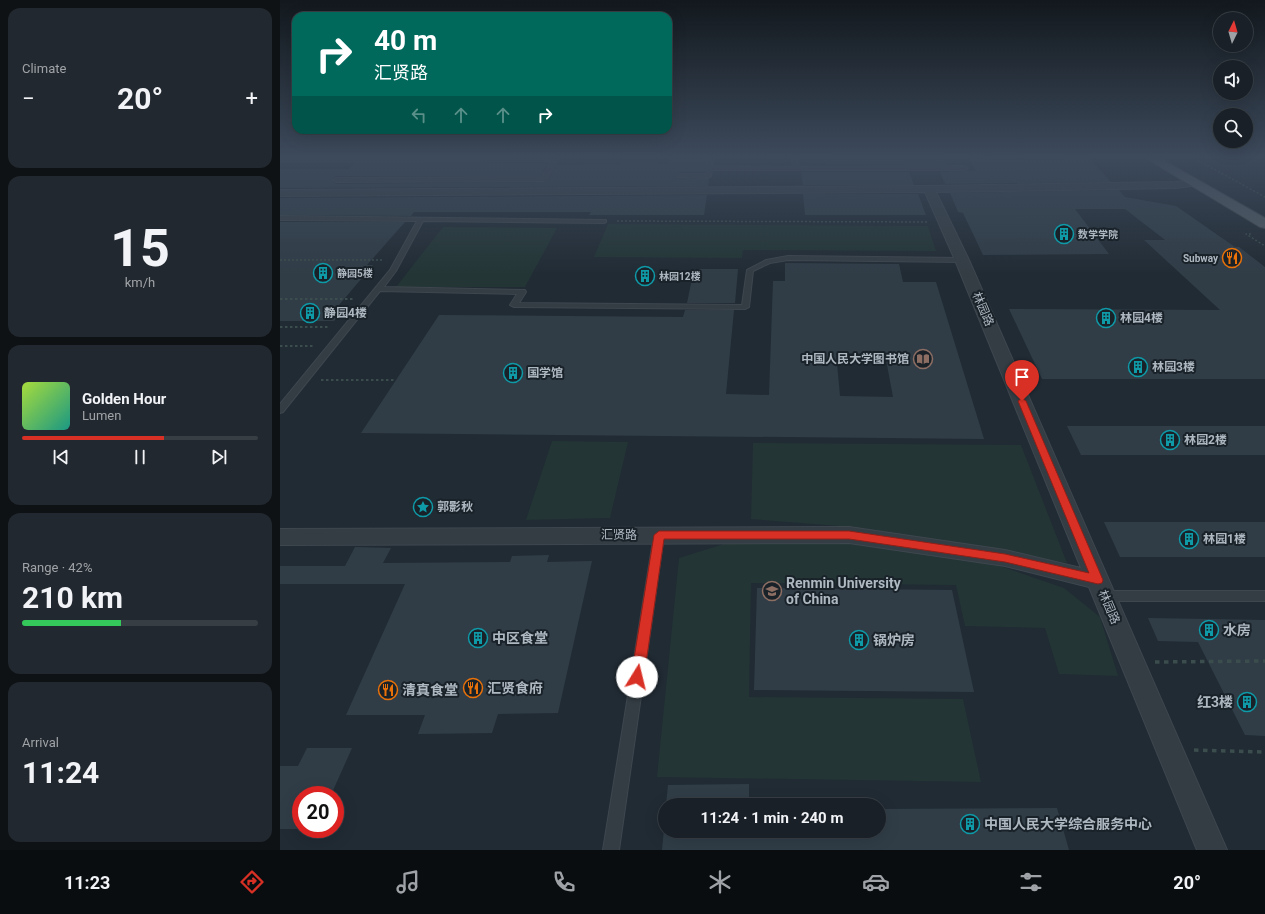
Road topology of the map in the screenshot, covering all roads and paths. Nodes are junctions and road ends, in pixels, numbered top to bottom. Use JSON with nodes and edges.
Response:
{"nodes":[{"id":1,"x":932,"y":196,"type":"edge"},
{"id":2,"x":1217,"y":196,"type":"edge"},
{"id":3,"x":1240,"y":196,"type":"edge"},
{"id":4,"x":1265,"y":210,"type":"edge"},
{"id":5,"x":280,"y":218,"type":"edge"},
{"id":6,"x":420,"y":220,"type":"junction"},
{"id":7,"x":604,"y":221,"type":"joint"},
{"id":8,"x":946,"y":222,"type":"junction"},
{"id":9,"x":1265,"y":224,"type":"edge"},
{"id":10,"x":1255,"y":240,"type":"dead end"},
{"id":11,"x":1265,"y":246,"type":"edge"},
{"id":12,"x":280,"y":260,"type":"edge"},
{"id":13,"x":399,"y":260,"type":"junction"},
{"id":14,"x":962,"y":260,"type":"junction"},
{"id":15,"x":379,"y":289,"type":"junction"},
{"id":16,"x":280,"y":298,"type":"edge"},
{"id":17,"x":371,"y":299,"type":"junction"},
{"id":18,"x":280,"y":327,"type":"edge"},
{"id":19,"x":348,"y":327,"type":"junction"},
{"id":20,"x":280,"y":346,"type":"edge"},
{"id":21,"x":333,"y":346,"type":"junction"},
{"id":22,"x":305,"y":380,"type":"junction"},
{"id":23,"x":396,"y":380,"type":"dead end"},
{"id":24,"x":280,"y":410,"type":"edge"},
{"id":25,"x":659,"y":535,"type":"junction"},
{"id":26,"x":280,"y":537,"type":"edge"},
{"id":27,"x":1101,"y":588,"type":"junction"},
{"id":28,"x":1265,"y":596,"type":"edge"},
{"id":29,"x":1265,"y":661,"type":"edge"},
{"id":30,"x":1132,"y":662,"type":"junction"},
{"id":31,"x":1169,"y":750,"type":"junction"},
{"id":32,"x":1265,"y":752,"type":"edge"},
{"id":33,"x":611,"y":850,"type":"edge"},
{"id":34,"x":1212,"y":850,"type":"edge"}],
"edges":[{"from":1,"to":8,"type":"street","name":"林园路"},
{"from":2,"to":9,"type":"main road"},
{"from":3,"to":4,"type":"main road"},
{"from":5,"to":6,"type":"lane"},
{"from":6,"to":7,"type":"lane"},
{"from":6,"to":13,"type":"lane"},
{"from":7,"to":8,"type":"path"},
{"from":8,"to":14,"type":"street","name":"林园路"},
{"from":10,"to":11,"type":"path"},
{"from":12,"to":13,"type":"path"},
{"from":13,"to":15,"type":"lane"},
{"from":14,"to":15,"type":"lane"},
{"from":14,"to":27,"type":"street","name":"林园路"},
{"from":15,"to":17,"type":"lane"},
{"from":16,"to":17,"type":"path"},
{"from":17,"to":19,"type":"lane"},
{"from":18,"to":19,"type":"path"},
{"from":19,"to":21,"type":"lane"},
{"from":20,"to":21,"type":"path"},
{"from":21,"to":22,"type":"lane"},
{"from":22,"to":23,"type":"path"},
{"from":22,"to":24,"type":"lane"},
{"from":25,"to":26,"type":"street","name":"汇贤路"},
{"from":25,"to":27,"type":"street","name":"汇贤路"},
{"from":25,"to":33,"type":"lane"},
{"from":27,"to":28,"type":"lane"},
{"from":27,"to":30,"type":"street","name":"林园路"},
{"from":29,"to":30,"type":"path"},
{"from":30,"to":31,"type":"street","name":"林园路"},
{"from":31,"to":32,"type":"path"},
{"from":31,"to":34,"type":"street","name":"林园路"}]}
